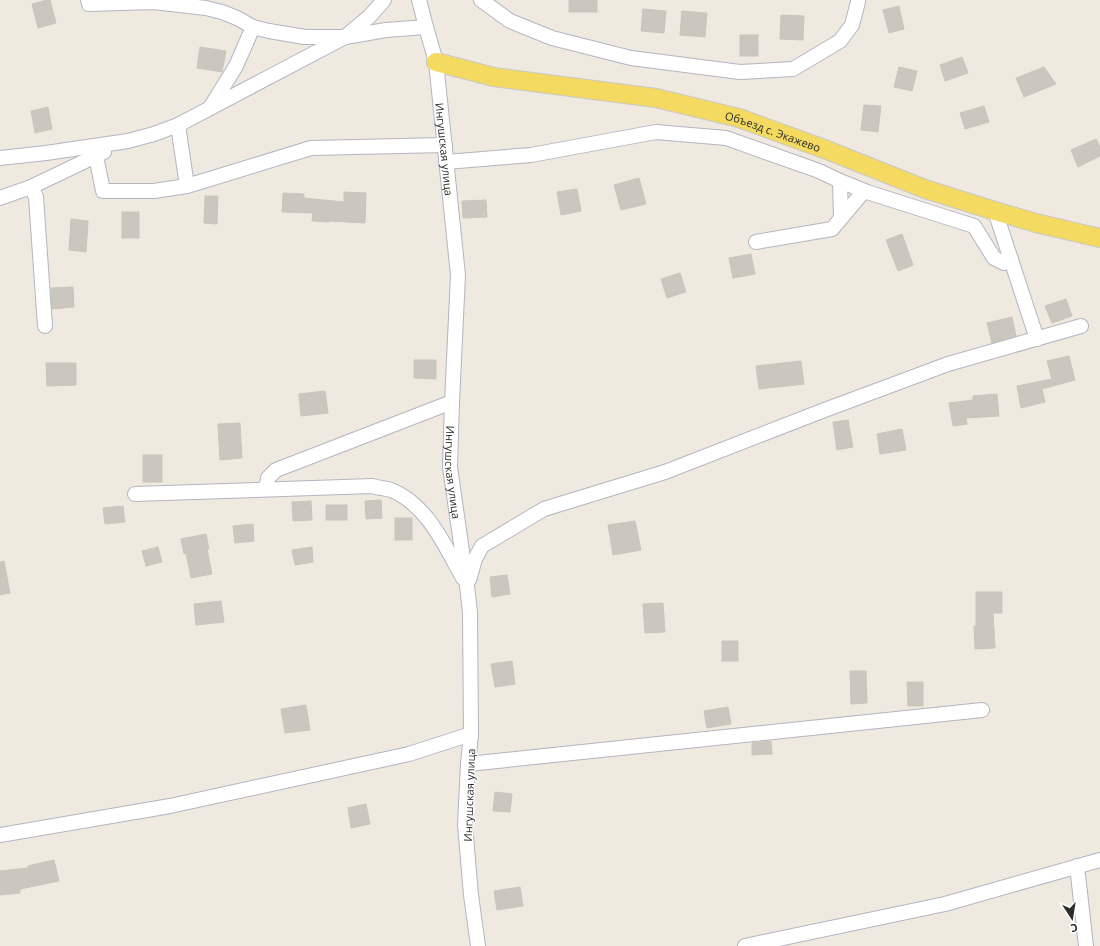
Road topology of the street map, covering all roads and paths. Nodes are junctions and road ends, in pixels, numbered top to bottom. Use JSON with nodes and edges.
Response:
{"nodes":[{"id":1,"x":88,"y":0,"type":"edge"},
{"id":2,"x":384,"y":0,"type":"edge"},
{"id":3,"x":419,"y":0,"type":"edge"},
{"id":4,"x":482,"y":0,"type":"edge"},
{"id":5,"x":858,"y":0,"type":"edge"},
{"id":6,"x":253,"y":27,"type":"junction"},
{"id":7,"x":426,"y":27,"type":"junction"},
{"id":8,"x":345,"y":37,"type":"junction"},
{"id":9,"x":436,"y":62,"type":"junction"},
{"id":10,"x":210,"y":108,"type":"junction"},
{"id":11,"x":178,"y":125,"type":"junction"},
{"id":12,"x":128,"y":141,"type":"junction"},
{"id":13,"x":445,"y":145,"type":"junction"},
{"id":14,"x":96,"y":156,"type":"junction"},
{"id":15,"x":0,"y":158,"type":"edge"},
{"id":16,"x":446,"y":162,"type":"junction"},
{"id":17,"x":840,"y":181,"type":"junction"},
{"id":18,"x":187,"y":186,"type":"junction"},
{"id":19,"x":31,"y":187,"type":"junction"},
{"id":20,"x":864,"y":191,"type":"junction"},
{"id":21,"x":0,"y":198,"type":"edge"},
{"id":22,"x":995,"y":211,"type":"junction"},
{"id":23,"x":841,"y":218,"type":"junction"},
{"id":24,"x":1100,"y":238,"type":"edge"},
{"id":25,"x":756,"y":242,"type":"dead end"},
{"id":26,"x":1011,"y":259,"type":"junction"},
{"id":27,"x":45,"y":326,"type":"dead end"},
{"id":28,"x":1081,"y":326,"type":"dead end"},
{"id":29,"x":1037,"y":339,"type":"junction"},
{"id":30,"x":452,"y":402,"type":"junction"},
{"id":31,"x":266,"y":489,"type":"junction"},
{"id":32,"x":136,"y":494,"type":"dead end"},
{"id":33,"x":467,"y":586,"type":"junction"},
{"id":34,"x":982,"y":710,"type":"dead end"},
{"id":35,"x":471,"y":734,"type":"junction"},
{"id":36,"x":468,"y":764,"type":"junction"},
{"id":37,"x":0,"y":835,"type":"edge"},
{"id":38,"x":1100,"y":860,"type":"edge"},
{"id":39,"x":1077,"y":866,"type":"junction"},
{"id":40,"x":478,"y":946,"type":"edge"},
{"id":41,"x":745,"y":946,"type":"edge"},
{"id":42,"x":1086,"y":946,"type":"edge"}],
"edges":[{"from":1,"to":6,"type":"street"},
{"from":2,"to":8,"type":"street"},
{"from":3,"to":7,"type":"street","name":"Ингушская улица"},
{"from":4,"to":5,"type":"street"},
{"from":6,"to":8,"type":"street"},
{"from":6,"to":10,"type":"street"},
{"from":7,"to":8,"type":"street"},
{"from":7,"to":9,"type":"street","name":"Ингушская улица"},
{"from":8,"to":10,"type":"street"},
{"from":9,"to":13,"type":"street","name":"Ингушская улица"},
{"from":9,"to":22,"type":"main road","name":"Объезд с. Экажево"},
{"from":10,"to":11,"type":"street"},
{"from":11,"to":12,"type":"street"},
{"from":11,"to":18,"type":"street"},
{"from":12,"to":14,"type":"street"},
{"from":12,"to":15,"type":"street"},
{"from":13,"to":16,"type":"street","name":"Ингушская улица"},
{"from":13,"to":18,"type":"street"},
{"from":14,"to":18,"type":"street"},
{"from":14,"to":19,"type":"street"},
{"from":16,"to":17,"type":"street"},
{"from":16,"to":30,"type":"street","name":"Ингушская улица"},
{"from":17,"to":20,"type":"street"},
{"from":17,"to":23,"type":"street"},
{"from":19,"to":21,"type":"street"},
{"from":19,"to":27,"type":"street"},
{"from":20,"to":23,"type":"street"},
{"from":20,"to":26,"type":"street"},
{"from":22,"to":24,"type":"main road","name":"Объезд с. Экажево"},
{"from":22,"to":26,"type":"street"},
{"from":23,"to":25,"type":"street"},
{"from":26,"to":29,"type":"street"},
{"from":28,"to":29,"type":"street"},
{"from":29,"to":33,"type":"street"},
{"from":30,"to":31,"type":"street"},
{"from":30,"to":33,"type":"street","name":"Ингушская улица"},
{"from":31,"to":32,"type":"street"},
{"from":31,"to":33,"type":"street"},
{"from":33,"to":35,"type":"street","name":"Ингушская улица"},
{"from":34,"to":36,"type":"street"},
{"from":35,"to":36,"type":"street","name":"Ингушская улица"},
{"from":35,"to":37,"type":"street"},
{"from":36,"to":40,"type":"street","name":"Ингушская улица"},
{"from":38,"to":39,"type":"street"},
{"from":39,"to":41,"type":"street"},
{"from":39,"to":42,"type":"street"}]}
